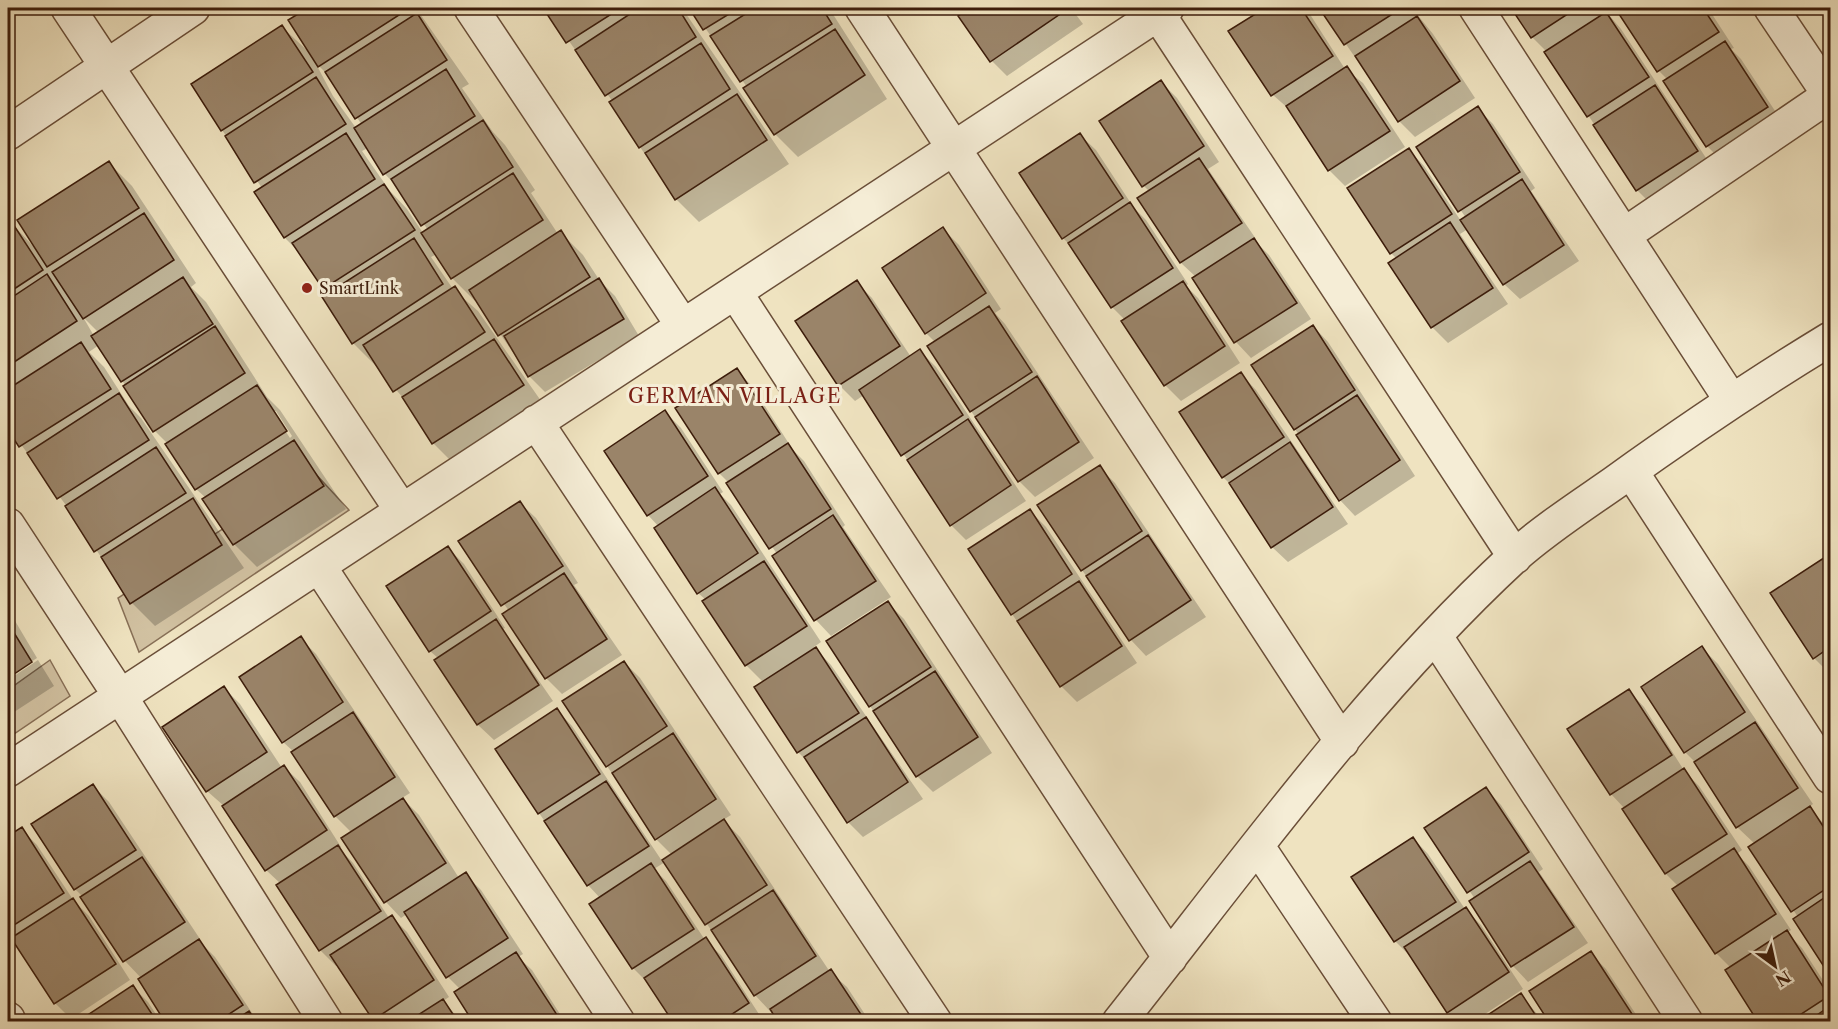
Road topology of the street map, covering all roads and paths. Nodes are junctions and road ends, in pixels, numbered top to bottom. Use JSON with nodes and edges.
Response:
{"nodes":[{"id":1,"x":68,"y":8,"type":"edge"},
{"id":2,"x":193,"y":8,"type":"edge"},
{"id":3,"x":471,"y":8,"type":"edge"},
{"id":4,"x":862,"y":8,"type":"edge"},
{"id":5,"x":1476,"y":8,"type":"edge"},
{"id":6,"x":1771,"y":8,"type":"edge"},
{"id":7,"x":1162,"y":10,"type":"edge"},
{"id":8,"x":106,"y":65,"type":"junction"},
{"id":9,"x":1830,"y":95,"type":"edge"},
{"id":10,"x":13,"y":128,"type":"edge"},
{"id":11,"x":955,"y":147,"type":"junction"},
{"id":12,"x":1624,"y":235,"type":"junction"},
{"id":13,"x":735,"y":292,"type":"junction"},
{"id":14,"x":682,"y":326,"type":"junction"},
{"id":15,"x":1830,"y":339,"type":"edge"},
{"id":16,"x":1731,"y":400,"type":"junction"},
{"id":17,"x":536,"y":422,"type":"junction"},
{"id":18,"x":1630,"y":471,"type":"junction"},
{"id":19,"x":402,"y":511,"type":"junction"},
{"id":20,"x":8,"y":525,"type":"edge"},
{"id":21,"x":1515,"y":557,"type":"junction"},
{"id":22,"x":319,"y":566,"type":"junction"},
{"id":23,"x":1436,"y":637,"type":"junction"},
{"id":24,"x":120,"y":696,"type":"junction"},
{"id":25,"x":1342,"y":742,"type":"junction"},
{"id":26,"x":8,"y":770,"type":"edge"},
{"id":27,"x":1830,"y":777,"type":"edge"},
{"id":28,"x":1257,"y":847,"type":"junction"},
{"id":29,"x":1170,"y":958,"type":"junction"},
{"id":30,"x":326,"y":1022,"type":"edge"},
{"id":31,"x":618,"y":1022,"type":"edge"},
{"id":32,"x":934,"y":1022,"type":"edge"},
{"id":33,"x":1119,"y":1022,"type":"edge"},
{"id":34,"x":1375,"y":1022,"type":"edge"},
{"id":35,"x":1686,"y":1022,"type":"edge"}],
"edges":[{"from":1,"to":8,"type":"street"},
{"from":2,"to":8,"type":"street"},
{"from":3,"to":14,"type":"street"},
{"from":4,"to":11,"type":"street"},
{"from":5,"to":12,"type":"street"},
{"from":6,"to":9,"type":"street"},
{"from":7,"to":11,"type":"street"},
{"from":7,"to":21,"type":"street"},
{"from":8,"to":10,"type":"street"},
{"from":8,"to":19,"type":"street"},
{"from":9,"to":12,"type":"street"},
{"from":11,"to":13,"type":"street"},
{"from":11,"to":25,"type":"street"},
{"from":12,"to":16,"type":"street"},
{"from":13,"to":14,"type":"street"},
{"from":13,"to":29,"type":"street"},
{"from":14,"to":17,"type":"street"},
{"from":15,"to":16,"type":"street"},
{"from":16,"to":18,"type":"street"},
{"from":17,"to":19,"type":"street"},
{"from":17,"to":32,"type":"street"},
{"from":18,"to":21,"type":"street"},
{"from":18,"to":27,"type":"street"},
{"from":19,"to":22,"type":"street"},
{"from":20,"to":24,"type":"street"},
{"from":21,"to":23,"type":"street"},
{"from":22,"to":24,"type":"street"},
{"from":22,"to":31,"type":"street"},
{"from":23,"to":25,"type":"street"},
{"from":23,"to":35,"type":"street"},
{"from":24,"to":26,"type":"street"},
{"from":24,"to":30,"type":"street"},
{"from":25,"to":28,"type":"street"},
{"from":28,"to":29,"type":"street"},
{"from":28,"to":34,"type":"street"},
{"from":29,"to":33,"type":"street"}]}
